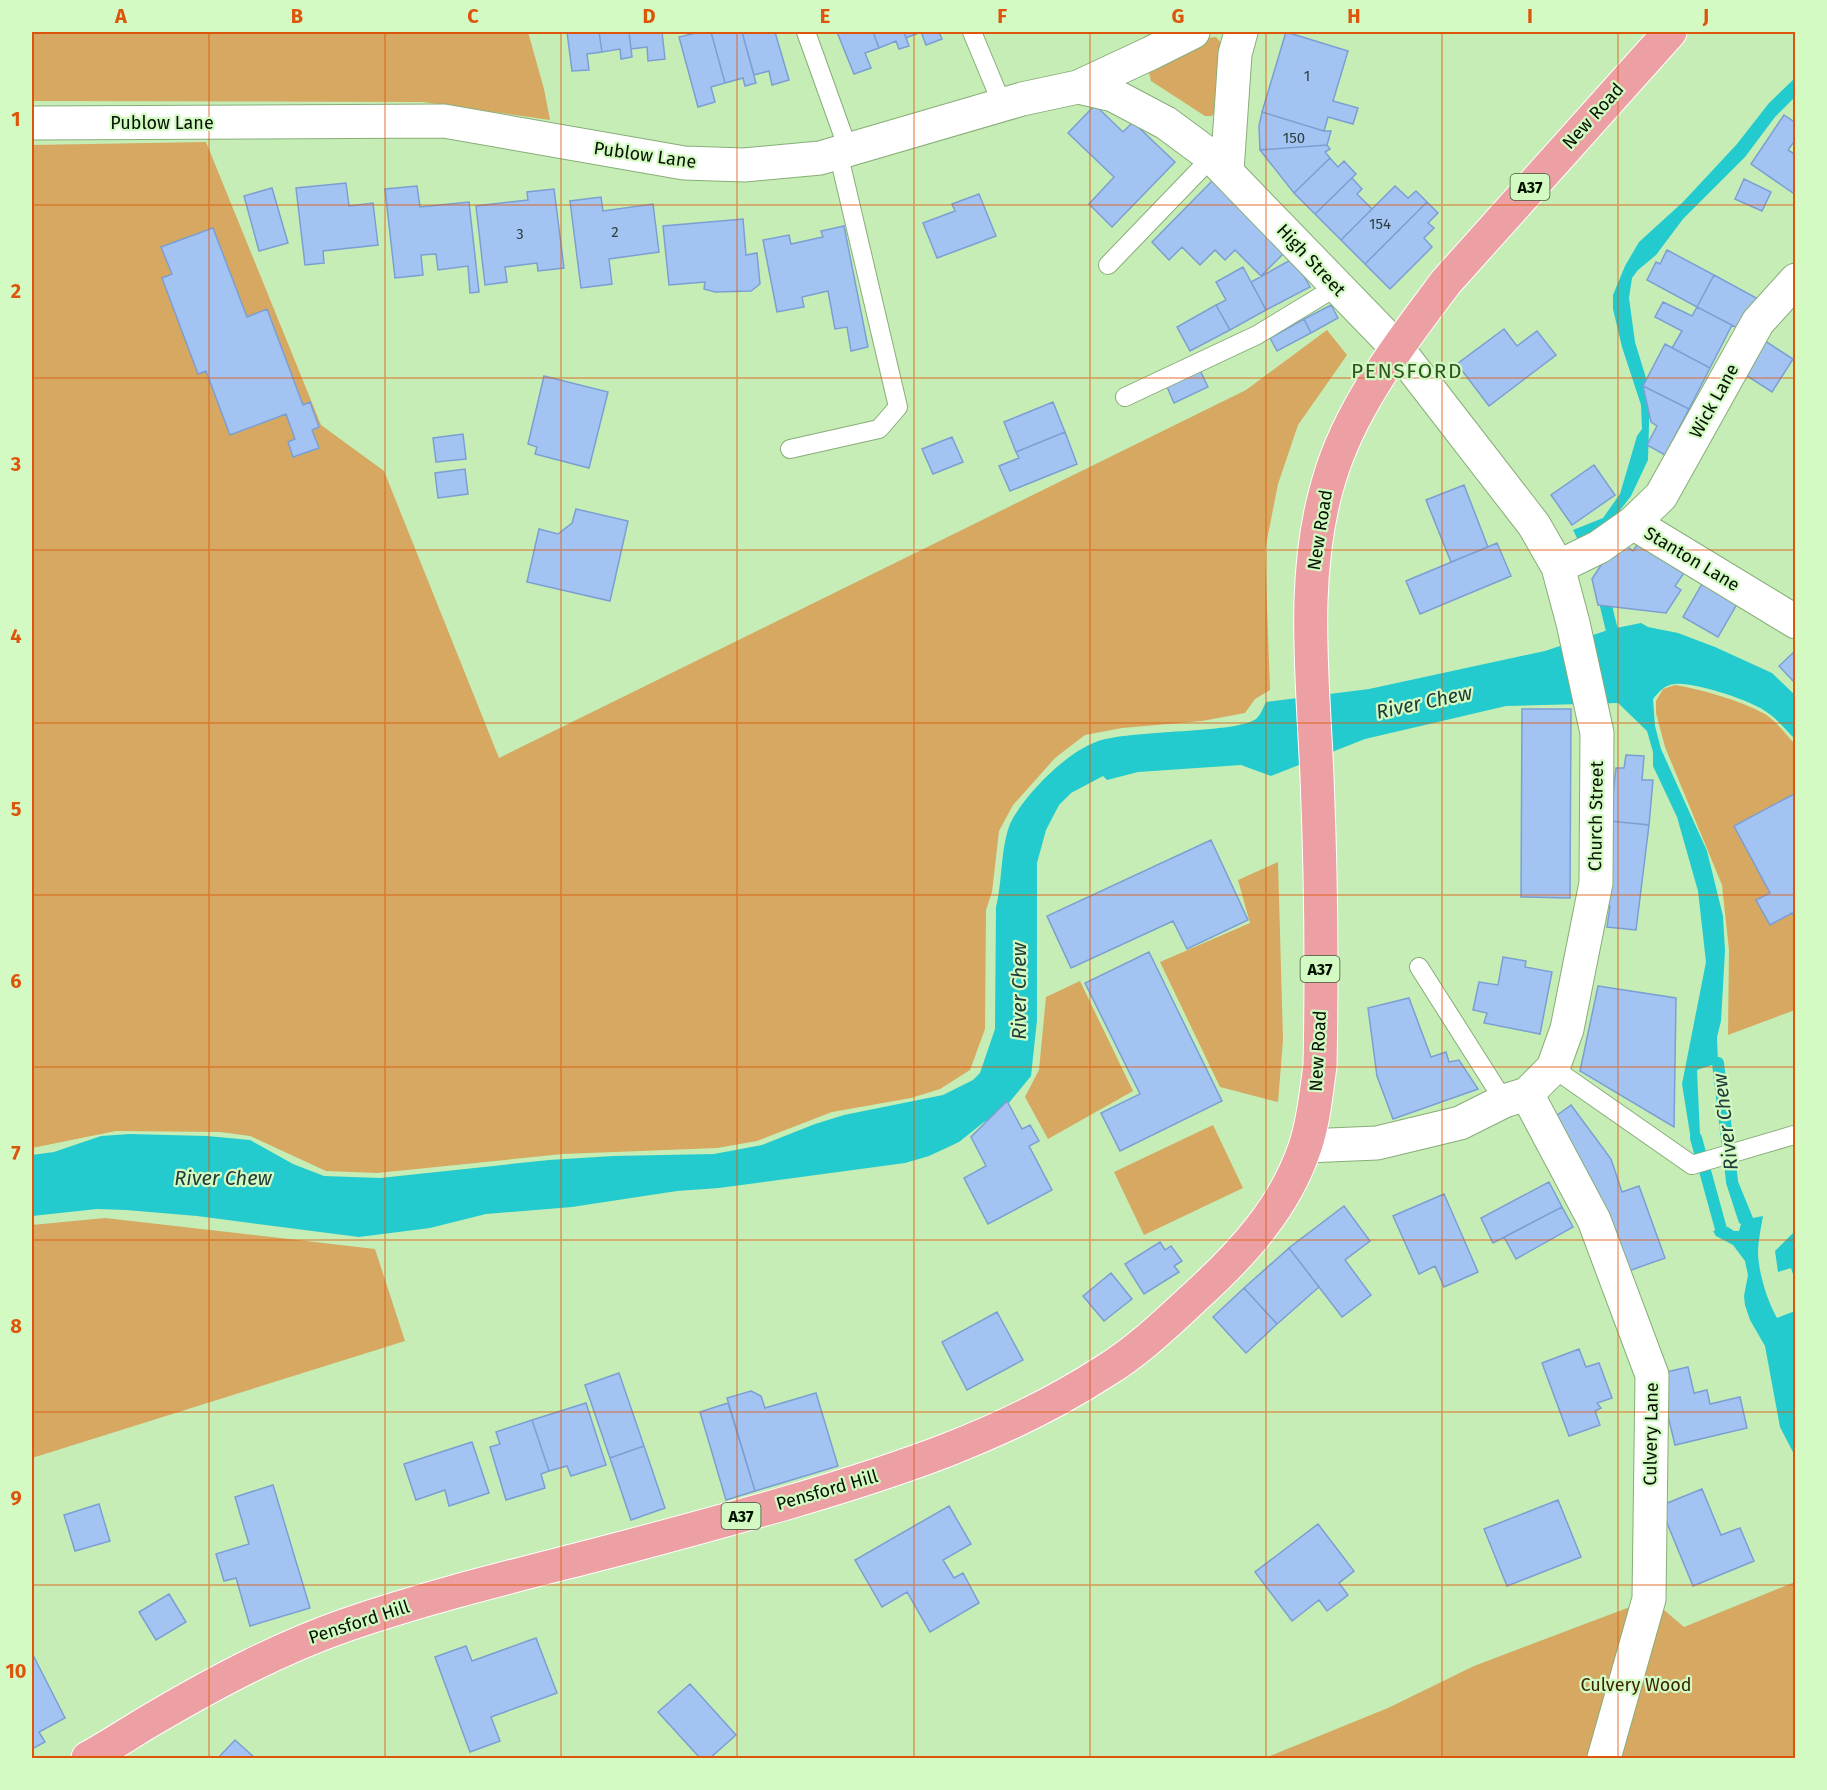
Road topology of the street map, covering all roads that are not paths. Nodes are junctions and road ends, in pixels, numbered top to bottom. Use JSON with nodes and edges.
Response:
{"nodes":[{"id":1,"x":806,"y":32,"type":"edge"},
{"id":2,"x":972,"y":32,"type":"edge"},
{"id":3,"x":1193,"y":32,"type":"edge"},
{"id":4,"x":1241,"y":32,"type":"edge"},
{"id":5,"x":1670,"y":32,"type":"edge"},
{"id":6,"x":1078,"y":87,"type":"junction"},
{"id":7,"x":1002,"y":104,"type":"junction"},
{"id":8,"x":32,"y":123,"type":"edge"},
{"id":9,"x":843,"y":151,"type":"junction"},
{"id":10,"x":1220,"y":164,"type":"junction"},
{"id":11,"x":1108,"y":265,"type":"dead end"},
{"id":12,"x":1796,"y":280,"type":"edge"},
{"id":13,"x":1336,"y":287,"type":"junction"},
{"id":14,"x":1397,"y":348,"type":"junction"},
{"id":15,"x":1125,"y":397,"type":"dead end"},
{"id":16,"x":790,"y":449,"type":"dead end"},
{"id":17,"x":1633,"y":523,"type":"junction"},
{"id":18,"x":1558,"y":567,"type":"junction"},
{"id":19,"x":1796,"y":621,"type":"edge"},
{"id":20,"x":1419,"y":967,"type":"dead end"},
{"id":21,"x":1553,"y":1068,"type":"junction"},
{"id":22,"x":1516,"y":1098,"type":"junction"},
{"id":23,"x":1794,"y":1135,"type":"edge"},
{"id":24,"x":1306,"y":1146,"type":"junction"},
{"id":25,"x":88,"y":1758,"type":"edge"},
{"id":26,"x":1604,"y":1758,"type":"edge"}],
"edges":[{"from":1,"to":9,"type":"lane"},
{"from":2,"to":7,"type":"lane"},
{"from":3,"to":6,"type":"street"},
{"from":4,"to":10,"type":"street"},
{"from":5,"to":14,"type":"highway","name":"New Road","number":"A37"},
{"from":6,"to":7,"type":"street","name":"Publow Lane"},
{"from":6,"to":10,"type":"street","name":"Publow Lane"},
{"from":7,"to":9,"type":"street","name":"Publow Lane"},
{"from":8,"to":9,"type":"street","name":"Publow Lane"},
{"from":9,"to":16,"type":"lane"},
{"from":10,"to":11,"type":"lane"},
{"from":10,"to":13,"type":"street","name":"High Street"},
{"from":12,"to":17,"type":"street","name":"Wick Lane"},
{"from":13,"to":14,"type":"street","name":"High Street"},
{"from":13,"to":15,"type":"lane"},
{"from":14,"to":18,"type":"street","name":"Church Street"},
{"from":14,"to":24,"type":"highway","name":"New Road","number":"A37"},
{"from":17,"to":18,"type":"street","name":"Stanton Lane"},
{"from":17,"to":19,"type":"street","name":"Stanton Lane"},
{"from":18,"to":21,"type":"street","name":"Church Street"},
{"from":20,"to":22,"type":"lane"},
{"from":21,"to":22,"type":"street","name":"Church Street"},
{"from":21,"to":23,"type":"lane"},
{"from":22,"to":24,"type":"street","name":"Church Street"},
{"from":22,"to":26,"type":"street","name":"Culvery Lane"},
{"from":24,"to":25,"type":"highway","name":"Pensford Hill","number":"A37"}]}
